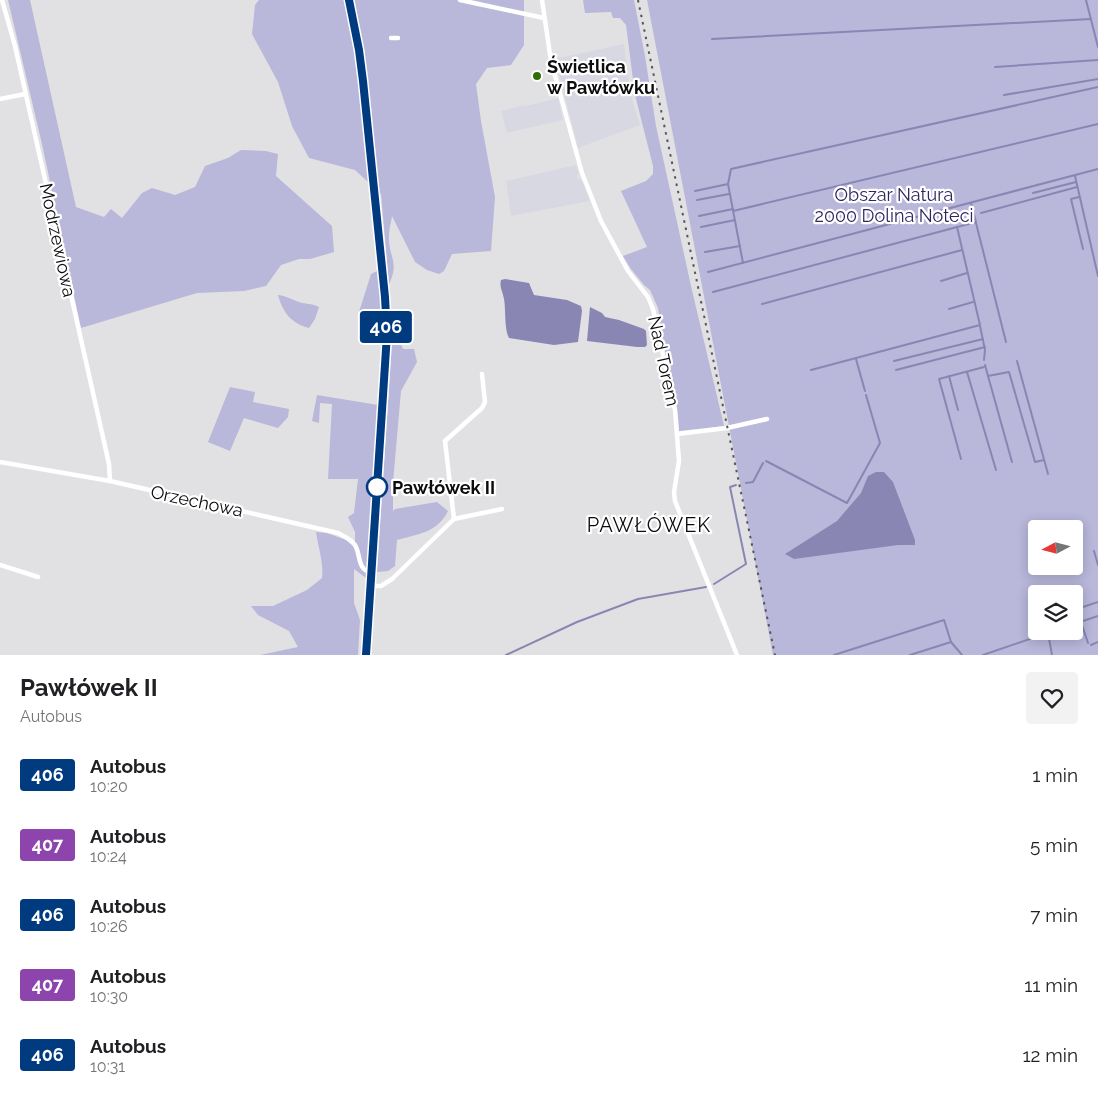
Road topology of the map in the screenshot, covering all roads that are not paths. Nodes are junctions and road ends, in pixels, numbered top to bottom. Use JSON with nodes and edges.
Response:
{"nodes":[{"id":1,"x":2,"y":0,"type":"edge"},
{"id":2,"x":349,"y":0,"type":"edge"},
{"id":3,"x":460,"y":0,"type":"edge"},
{"id":4,"x":542,"y":0,"type":"edge"},
{"id":5,"x":544,"y":18,"type":"junction"},
{"id":6,"x":391,"y":38,"type":"dead end"},
{"id":7,"x":398,"y":38,"type":"dead end"},
{"id":8,"x":25,"y":94,"type":"junction"},
{"id":9,"x":0,"y":99,"type":"edge"},
{"id":10,"x":482,"y":374,"type":"dead end"},
{"id":11,"x":767,"y":419,"type":"dead end"},
{"id":12,"x":677,"y":434,"type":"junction"},
{"id":13,"x":0,"y":462,"type":"edge"},
{"id":14,"x":110,"y":481,"type":"junction"},
{"id":15,"x":502,"y":509,"type":"dead end"},
{"id":16,"x":454,"y":519,"type":"junction"},
{"id":17,"x":0,"y":564,"type":"edge"},
{"id":18,"x":371,"y":572,"type":"junction"},
{"id":19,"x":38,"y":577,"type":"dead end"},
{"id":20,"x":371,"y":586,"type":"junction"},
{"id":21,"x":366,"y":655,"type":"edge"},
{"id":22,"x":737,"y":655,"type":"edge"}],
"edges":[{"from":1,"to":8,"type":"street","name":"Modrzewiowa"},
{"from":2,"to":18,"type":"highway"},
{"from":3,"to":5,"type":"street"},
{"from":4,"to":5,"type":"street","name":"Nad Torem"},
{"from":5,"to":12,"type":"street","name":"Nad Torem"},
{"from":6,"to":7,"type":"street"},
{"from":8,"to":9,"type":"street"},
{"from":8,"to":14,"type":"street","name":"Modrzewiowa"},
{"from":10,"to":16,"type":"street"},
{"from":11,"to":12,"type":"street"},
{"from":12,"to":22,"type":"street","name":"Nad Torem"},
{"from":13,"to":14,"type":"street","name":"Orzechowa"},
{"from":14,"to":18,"type":"street","name":"Orzechowa"},
{"from":15,"to":16,"type":"street"},
{"from":16,"to":20,"type":"street"},
{"from":17,"to":19,"type":"street"},
{"from":18,"to":20,"type":"highway"},
{"from":20,"to":21,"type":"highway"}]}
